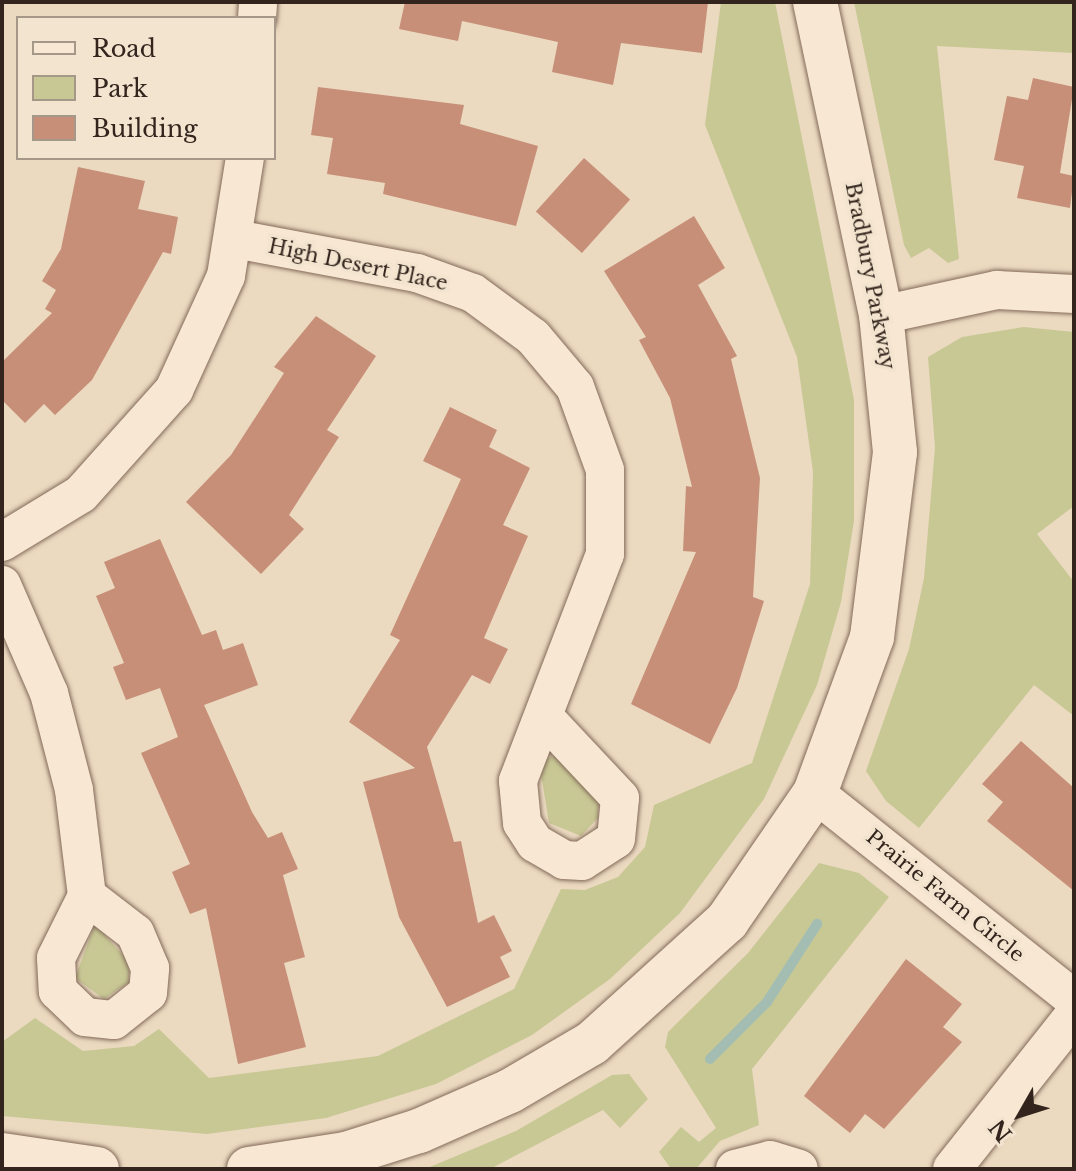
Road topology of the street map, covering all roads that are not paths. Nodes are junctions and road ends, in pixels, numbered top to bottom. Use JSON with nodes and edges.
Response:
{"nodes":[{"id":1,"x":815,"y":2,"type":"edge"},
{"id":2,"x":245,"y":160,"type":"edge"},
{"id":3,"x":235,"y":239,"type":"junction"},
{"id":4,"x":1074,"y":294,"type":"edge"},
{"id":5,"x":881,"y":315,"type":"junction"},
{"id":6,"x":2,"y":542,"type":"edge"},
{"id":7,"x":2,"y":585,"type":"edge"},
{"id":8,"x":545,"y":718,"type":"dead end"},
{"id":9,"x":815,"y":793,"type":"junction"},
{"id":10,"x":87,"y":896,"type":"dead end"},
{"id":11,"x":1074,"y":999,"type":"edge"},
{"id":12,"x":1074,"y":1015,"type":"edge"},
{"id":13,"x":2,"y":1155,"type":"edge"},
{"id":14,"x":97,"y":1169,"type":"edge"},
{"id":15,"x":249,"y":1169,"type":"edge"},
{"id":16,"x":735,"y":1169,"type":"edge"},
{"id":17,"x":799,"y":1169,"type":"edge"},
{"id":18,"x":952,"y":1169,"type":"edge"}],
"edges":[{"from":1,"to":5,"type":"street","name":"Bradbury Parkway"},
{"from":2,"to":3,"type":"street"},
{"from":3,"to":6,"type":"street"},
{"from":3,"to":8,"type":"street","name":"High Desert Place"},
{"from":4,"to":5,"type":"street"},
{"from":5,"to":9,"type":"street","name":"Bradbury Parkway"},
{"from":7,"to":10,"type":"street"},
{"from":9,"to":11,"type":"street","name":"Prairie Farm Circle"},
{"from":9,"to":15,"type":"street","name":"Bradbury Parkway"},
{"from":12,"to":18,"type":"street"},
{"from":13,"to":14,"type":"street"},
{"from":16,"to":17,"type":"street"}]}
